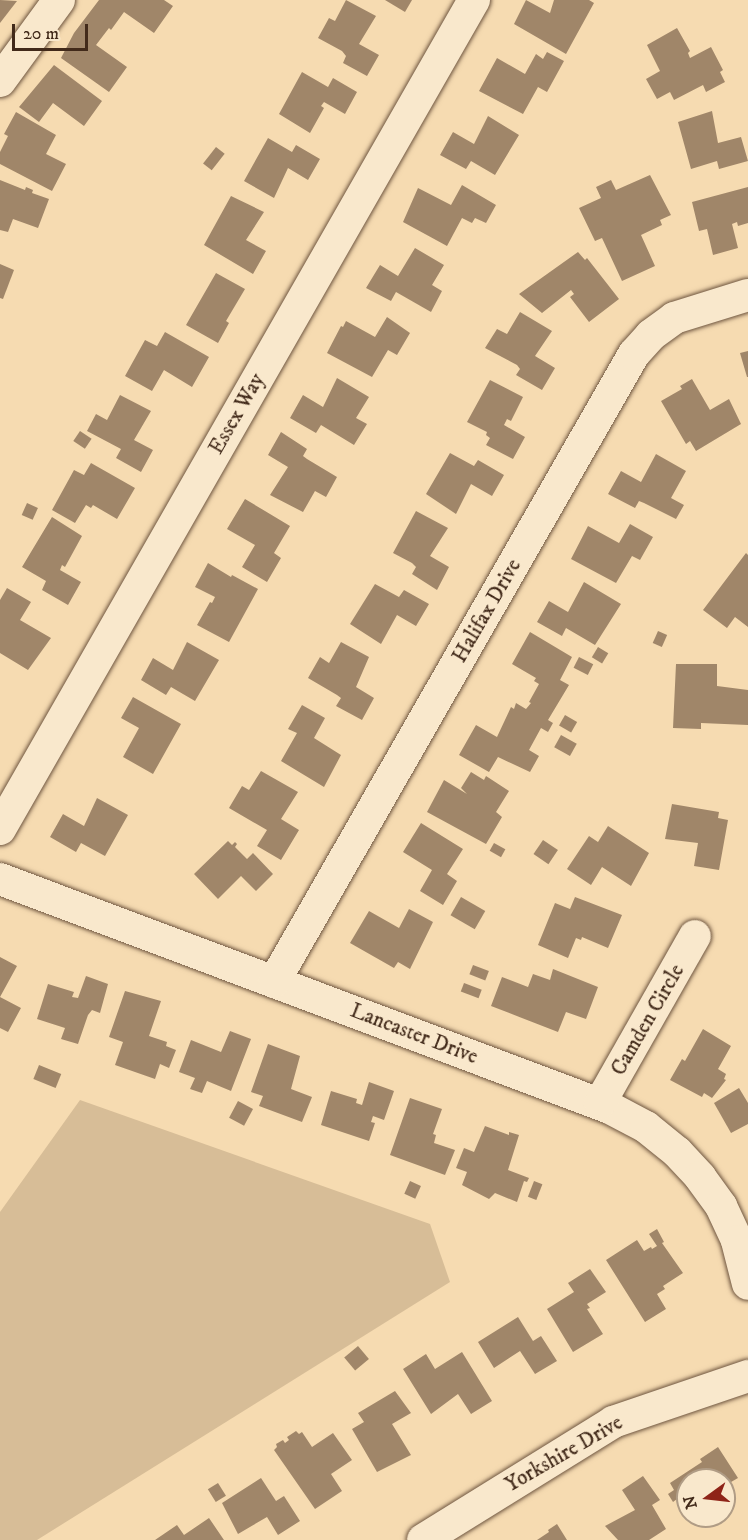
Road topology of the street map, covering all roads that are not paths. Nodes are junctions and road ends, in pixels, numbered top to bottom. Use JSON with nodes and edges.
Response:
{"nodes":[{"id":1,"x":59,"y":0,"type":"edge"},
{"id":2,"x":474,"y":0,"type":"edge"},
{"id":3,"x":0,"y":81,"type":"edge"},
{"id":4,"x":748,"y":295,"type":"edge"},
{"id":5,"x":0,"y":829,"type":"edge"},
{"id":6,"x":0,"y":879,"type":"edge"},
{"id":7,"x":695,"y":936,"type":"dead end"},
{"id":8,"x":274,"y":982,"type":"junction"},
{"id":9,"x":600,"y":1104,"type":"junction"},
{"id":10,"x":748,"y":1284,"type":"edge"},
{"id":11,"x":748,"y":1376,"type":"edge"},
{"id":12,"x":423,"y":1540,"type":"edge"}],
"edges":[{"from":1,"to":3,"type":"street"},
{"from":2,"to":5,"type":"street","name":"Essex Way"},
{"from":4,"to":8,"type":"street","name":"Halifax Drive"},
{"from":6,"to":8,"type":"street","name":"Lancaster Drive"},
{"from":7,"to":9,"type":"street","name":"Camden Circle"},
{"from":8,"to":9,"type":"street","name":"Lancaster Drive"},
{"from":9,"to":10,"type":"street","name":"Lancaster Drive"},
{"from":11,"to":12,"type":"street","name":"Yorkshire Drive"}]}
